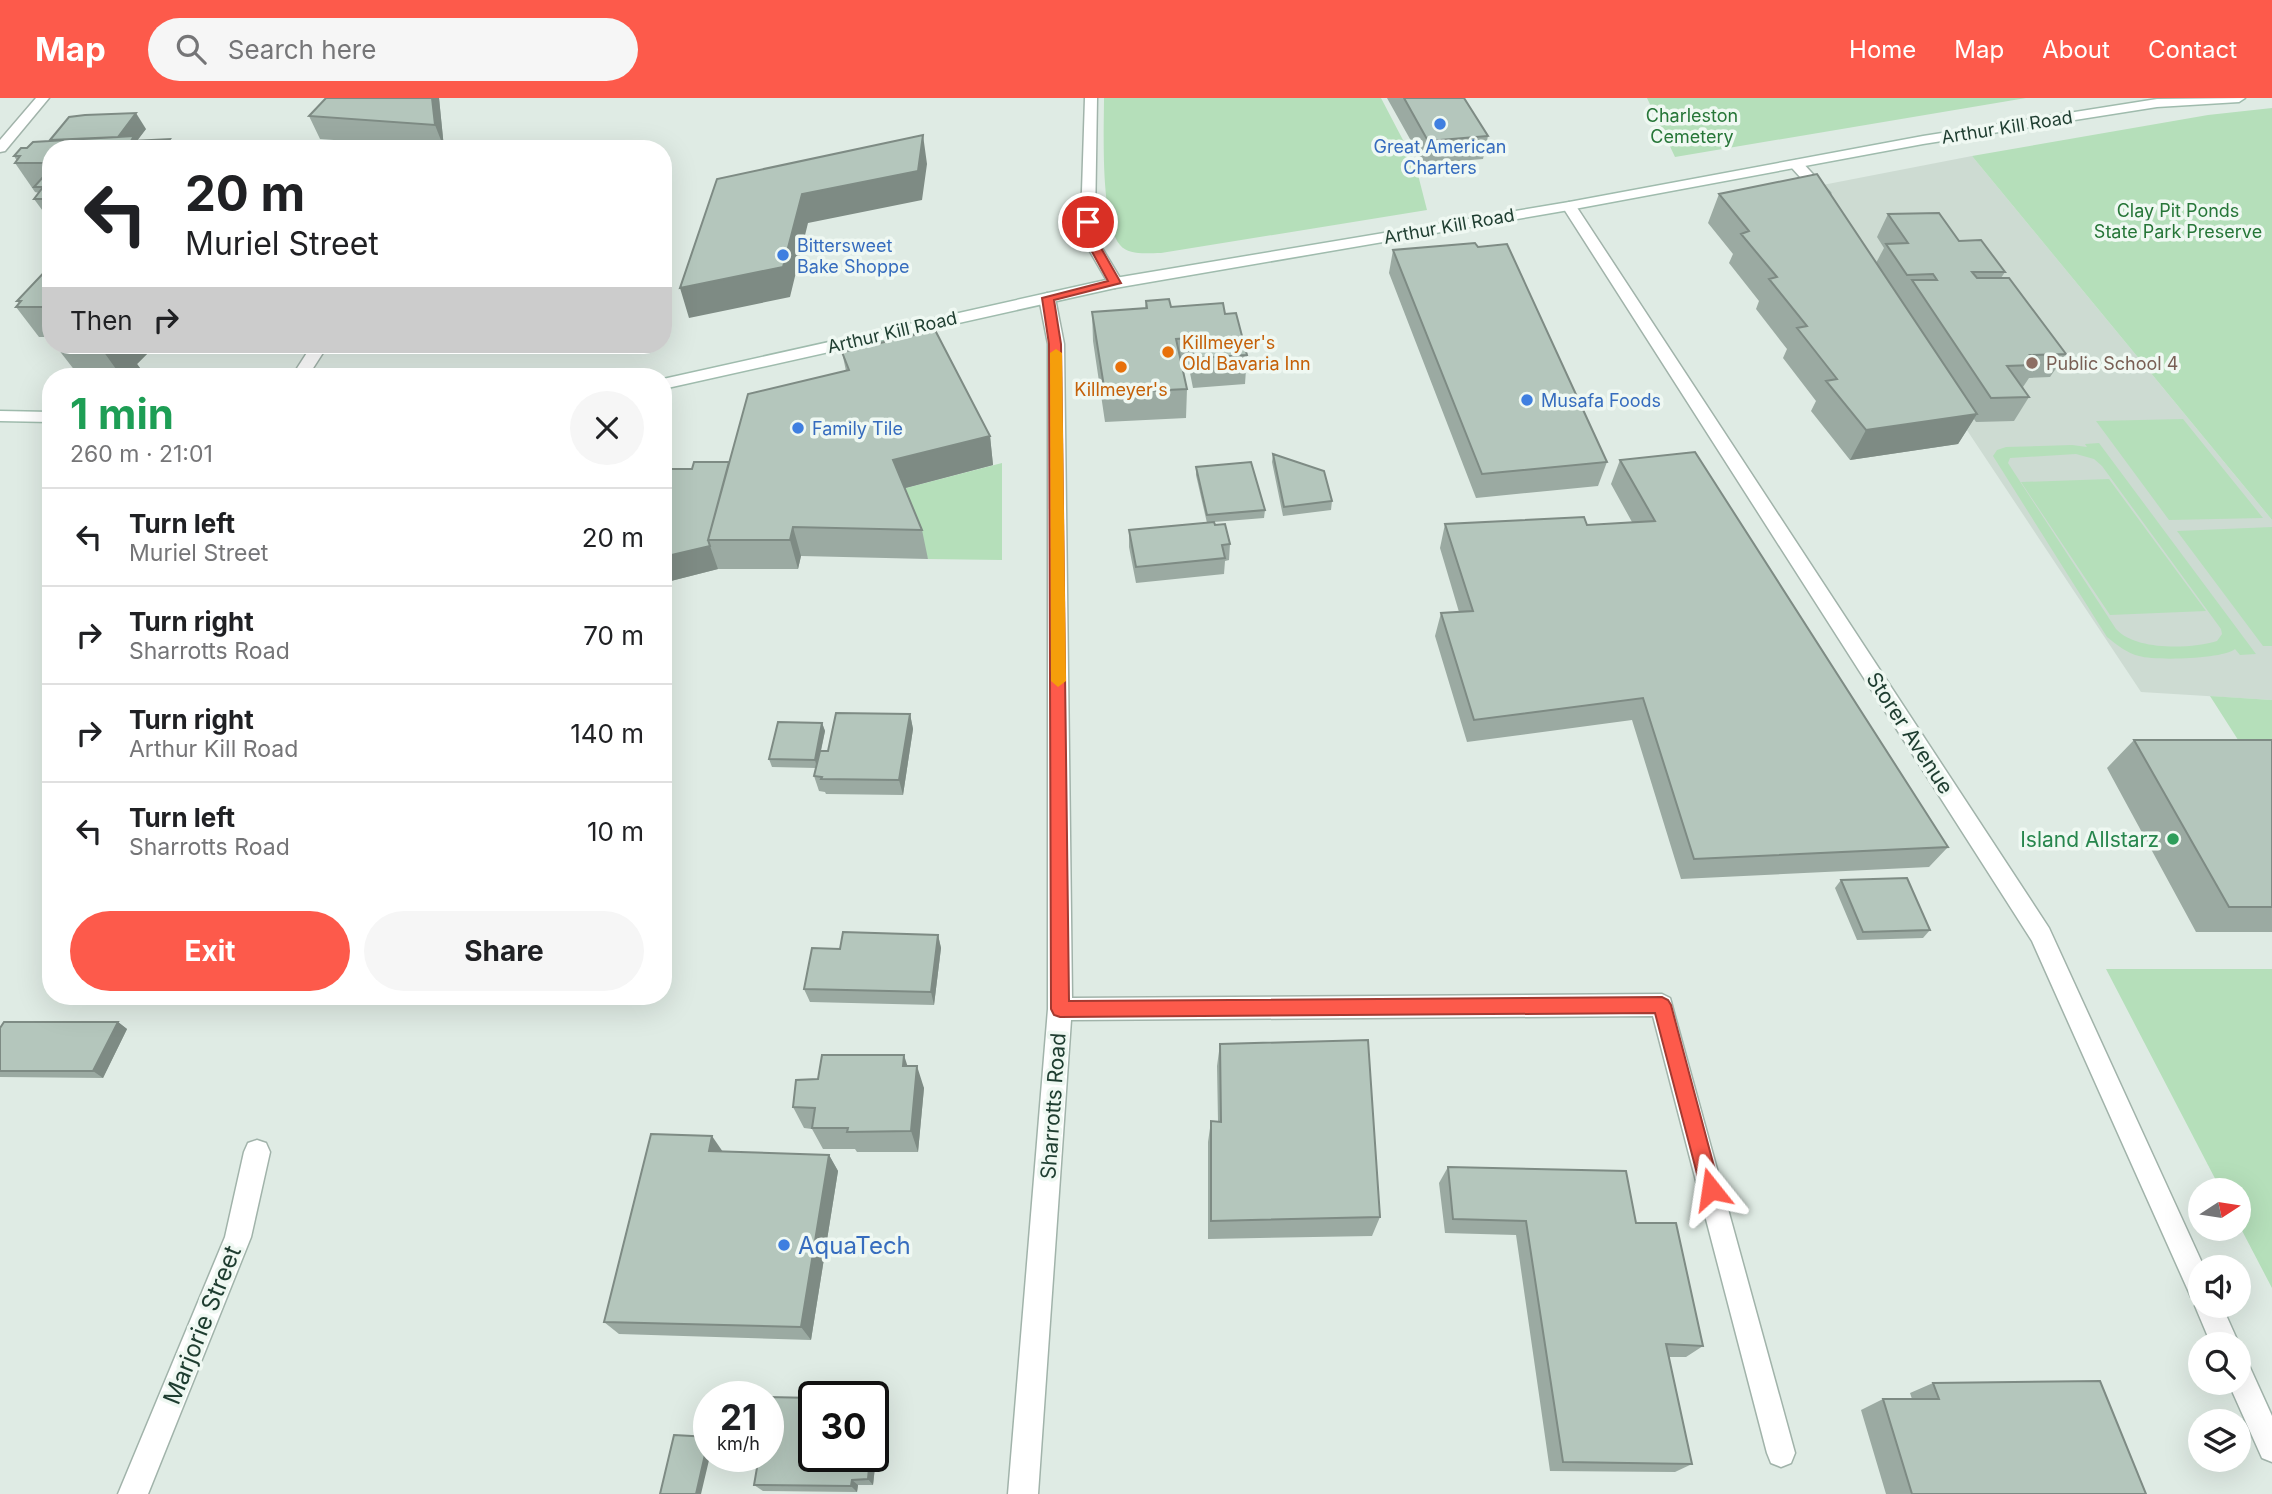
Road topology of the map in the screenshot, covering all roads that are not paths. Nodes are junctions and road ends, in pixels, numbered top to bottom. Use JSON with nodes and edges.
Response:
{"nodes":[{"id":1,"x":43,"y":98,"type":"edge"},
{"id":2,"x":1091,"y":98,"type":"edge"},
{"id":3,"x":2239,"y":98,"type":"edge"},
{"id":4,"x":0,"y":148,"type":"edge"},
{"id":5,"x":1796,"y":164,"type":"junction"},
{"id":6,"x":1569,"y":206,"type":"junction"},
{"id":7,"x":1834,"y":211,"type":"edge"},
{"id":8,"x":1115,"y":283,"type":"junction"},
{"id":9,"x":1047,"y":298,"type":"junction"},
{"id":10,"x":672,"y":382,"type":"edge"},
{"id":11,"x":0,"y":416,"type":"edge"},
{"id":12,"x":42,"y":417,"type":"edge"},
{"id":13,"x":1060,"y":1009,"type":"junction"},
{"id":14,"x":257,"y":1152,"type":"dead end"},
{"id":15,"x":2188,"y":1261,"type":"edge"},
{"id":16,"x":2248,"y":1395,"type":"edge"},
{"id":17,"x":2272,"y":1448,"type":"edge"},
{"id":18,"x":1781,"y":1453,"type":"dead end"},
{"id":19,"x":133,"y":1494,"type":"edge"},
{"id":20,"x":1023,"y":1494,"type":"edge"}],
"edges":[{"from":1,"to":4,"type":"street"},
{"from":2,"to":8,"type":"street"},
{"from":3,"to":5,"type":"street","name":"Arthur Kill Road"},
{"from":5,"to":6,"type":"street","name":"Arthur Kill Road"},
{"from":5,"to":7,"type":"street"},
{"from":6,"to":8,"type":"street","name":"Arthur Kill Road"},
{"from":6,"to":15,"type":"street","name":"Storer Avenue"},
{"from":8,"to":9,"type":"street","name":"Arthur Kill Road"},
{"from":9,"to":10,"type":"street","name":"Arthur Kill Road"},
{"from":9,"to":13,"type":"street","name":"Sharrotts Road"},
{"from":11,"to":12,"type":"street"},
{"from":13,"to":18,"type":"street"},
{"from":13,"to":20,"type":"street","name":"Sharrotts Road"},
{"from":14,"to":19,"type":"street","name":"Marjorie Street"},
{"from":16,"to":17,"type":"street"}]}
